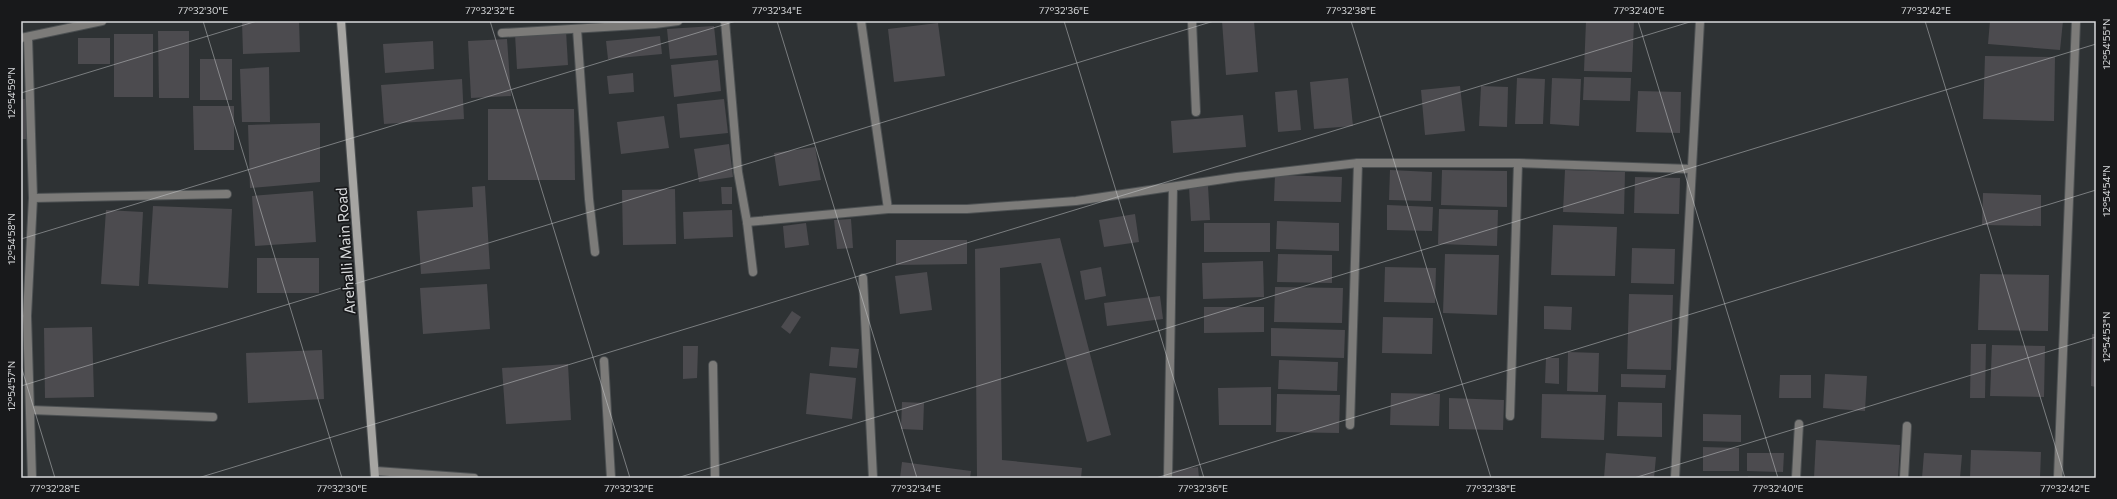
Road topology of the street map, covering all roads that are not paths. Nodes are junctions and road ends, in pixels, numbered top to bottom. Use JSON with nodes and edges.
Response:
{"nodes":[{"id":1,"x":102,"y":21,"type":"edge"},
{"id":2,"x":341,"y":21,"type":"edge"},
{"id":3,"x":678,"y":21,"type":"edge"},
{"id":4,"x":726,"y":21,"type":"edge"},
{"id":5,"x":861,"y":21,"type":"edge"},
{"id":6,"x":1192,"y":21,"type":"edge"},
{"id":7,"x":1700,"y":21,"type":"edge"},
{"id":8,"x":2076,"y":21,"type":"edge"},
{"id":9,"x":654,"y":23,"type":"edge"},
{"id":10,"x":577,"y":29,"type":"junction"},
{"id":11,"x":502,"y":33,"type":"dead end"},
{"id":12,"x":24,"y":37,"type":"edge"},
{"id":13,"x":1196,"y":112,"type":"dead end"},
{"id":14,"x":1358,"y":163,"type":"junction"},
{"id":15,"x":1518,"y":163,"type":"junction"},
{"id":16,"x":1691,"y":169,"type":"junction"},
{"id":17,"x":1174,"y":187,"type":"junction"},
{"id":18,"x":227,"y":194,"type":"dead end"},
{"id":19,"x":33,"y":198,"type":"junction"},
{"id":20,"x":888,"y":209,"type":"junction"},
{"id":21,"x":747,"y":222,"type":"junction"},
{"id":22,"x":595,"y":252,"type":"dead end"},
{"id":23,"x":753,"y":272,"type":"dead end"},
{"id":24,"x":863,"y":278,"type":"dead end"},
{"id":25,"x":604,"y":361,"type":"dead end"},
{"id":26,"x":713,"y":365,"type":"dead end"},
{"id":27,"x":31,"y":410,"type":"junction"},
{"id":28,"x":1510,"y":416,"type":"dead end"},
{"id":29,"x":213,"y":417,"type":"dead end"},
{"id":30,"x":1799,"y":424,"type":"dead end"},
{"id":31,"x":1350,"y":426,"type":"dead end"},
{"id":32,"x":1907,"y":426,"type":"dead end"},
{"id":33,"x":375,"y":474,"type":"edge"},
{"id":34,"x":32,"y":478,"type":"edge"},
{"id":35,"x":474,"y":478,"type":"edge"},
{"id":36,"x":611,"y":478,"type":"edge"},
{"id":37,"x":715,"y":478,"type":"edge"},
{"id":38,"x":873,"y":478,"type":"edge"},
{"id":39,"x":1168,"y":478,"type":"edge"},
{"id":40,"x":1674,"y":478,"type":"edge"},
{"id":41,"x":1796,"y":478,"type":"edge"},
{"id":42,"x":1904,"y":478,"type":"edge"},
{"id":43,"x":2058,"y":478,"type":"edge"}],
"edges":[{"from":1,"to":12,"type":"street"},
{"from":2,"to":33,"type":"street","name":"Arehalli Main Road"},
{"from":3,"to":9,"type":"street"},
{"from":4,"to":21,"type":"street"},
{"from":5,"to":20,"type":"street"},
{"from":6,"to":13,"type":"street"},
{"from":7,"to":16,"type":"street"},
{"from":8,"to":43,"type":"street"},
{"from":9,"to":10,"type":"street"},
{"from":10,"to":11,"type":"street"},
{"from":10,"to":22,"type":"street"},
{"from":12,"to":19,"type":"street"},
{"from":14,"to":15,"type":"street"},
{"from":14,"to":17,"type":"street"},
{"from":14,"to":31,"type":"street"},
{"from":15,"to":16,"type":"street"},
{"from":15,"to":28,"type":"street"},
{"from":16,"to":40,"type":"street"},
{"from":17,"to":20,"type":"street"},
{"from":17,"to":39,"type":"street"},
{"from":18,"to":19,"type":"street"},
{"from":19,"to":27,"type":"street"},
{"from":20,"to":21,"type":"street"},
{"from":21,"to":23,"type":"street"},
{"from":24,"to":38,"type":"street"},
{"from":25,"to":36,"type":"street"},
{"from":26,"to":37,"type":"street"},
{"from":27,"to":29,"type":"street"},
{"from":27,"to":34,"type":"street"},
{"from":30,"to":41,"type":"street"},
{"from":32,"to":42,"type":"street"},
{"from":33,"to":35,"type":"street"}]}
